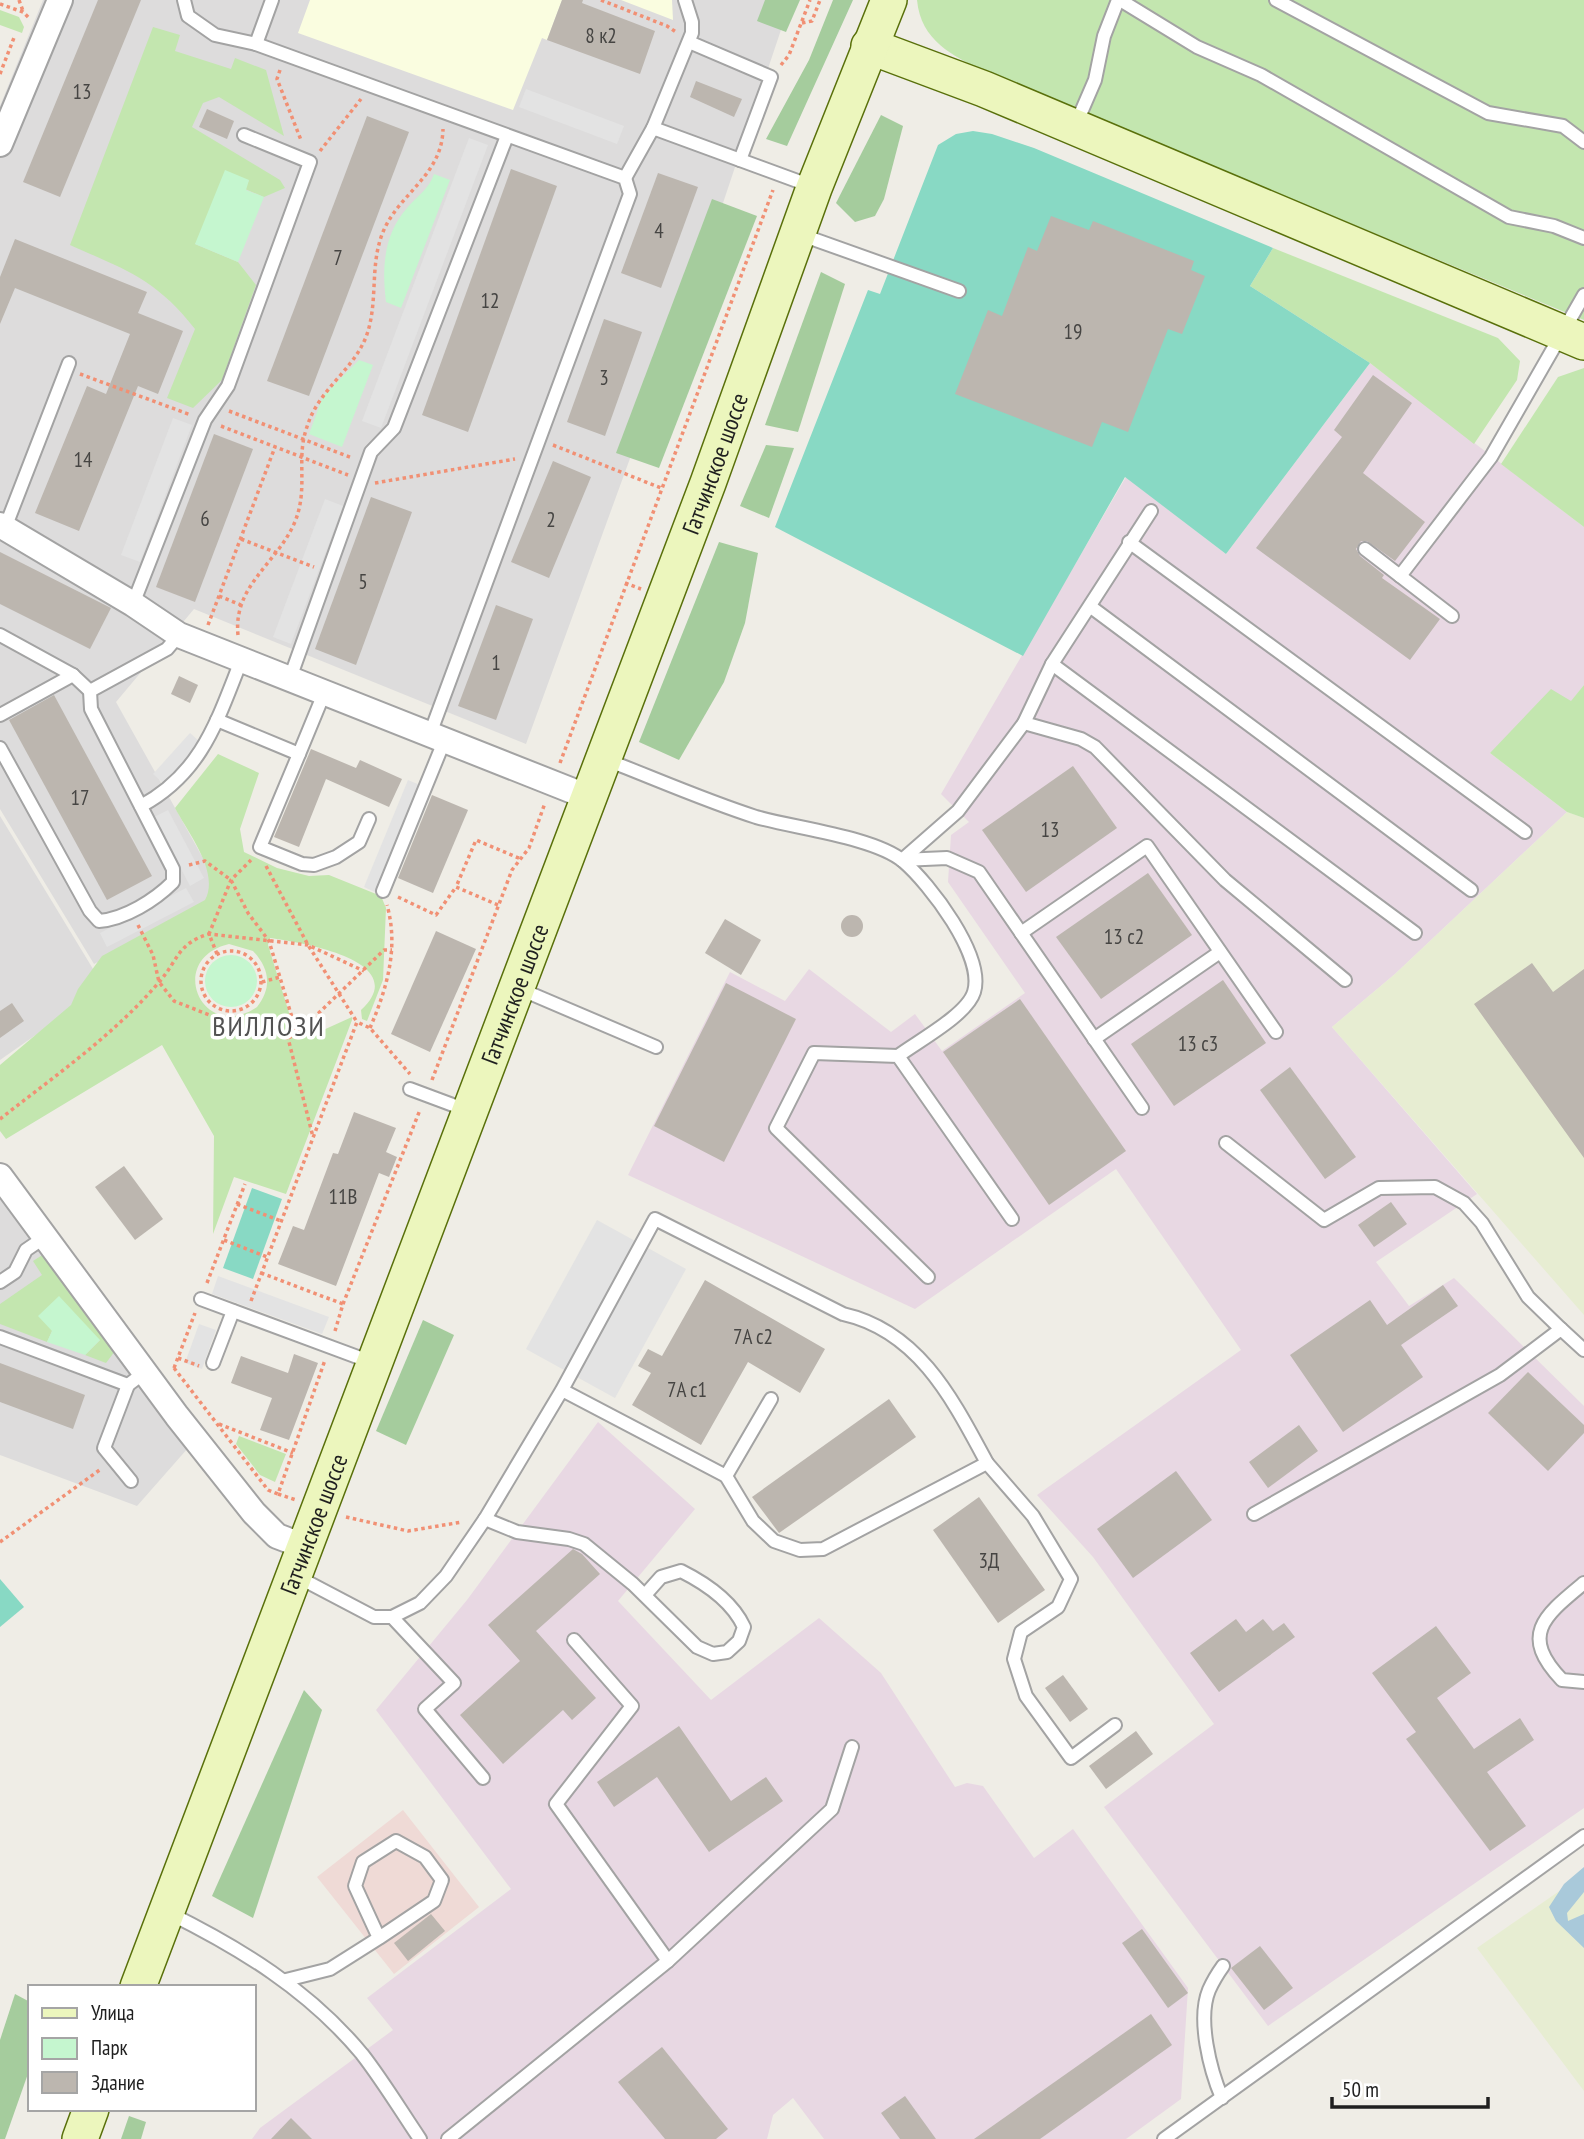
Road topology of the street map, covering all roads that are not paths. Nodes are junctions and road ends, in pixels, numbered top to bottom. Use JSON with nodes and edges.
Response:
{"nodes":[{"id":1,"x":60,"y":0,"type":"edge"},
{"id":2,"x":184,"y":0,"type":"edge"},
{"id":3,"x":272,"y":0,"type":"edge"},
{"id":4,"x":685,"y":0,"type":"edge"},
{"id":5,"x":889,"y":0,"type":"edge"},
{"id":6,"x":1119,"y":0,"type":"edge"},
{"id":7,"x":1276,"y":0,"type":"edge"},
{"id":8,"x":688,"y":42,"type":"junction"},
{"id":9,"x":256,"y":44,"type":"junction"},
{"id":10,"x":869,"y":46,"type":"junction"},
{"id":11,"x":1075,"y":127,"type":"junction"},
{"id":12,"x":653,"y":128,"type":"junction"},
{"id":13,"x":244,"y":135,"type":"dead end"},
{"id":14,"x":507,"y":136,"type":"junction"},
{"id":15,"x":1584,"y":142,"type":"edge"},
{"id":16,"x":0,"y":145,"type":"edge"},
{"id":17,"x":740,"y":160,"type":"junction"},
{"id":18,"x":625,"y":178,"type":"junction"},
{"id":19,"x":814,"y":188,"type":"junction"},
{"id":20,"x":798,"y":234,"type":"junction"},
{"id":21,"x":1584,"y":239,"type":"edge"},
{"id":22,"x":959,"y":291,"type":"dead end"},
{"id":23,"x":1584,"y":295,"type":"edge"},
{"id":24,"x":1574,"y":338,"type":"edge"},
{"id":25,"x":68,"y":366,"type":"road end"},
{"id":26,"x":1152,"y":511,"type":"dead end"},
{"id":27,"x":2,"y":527,"type":"edge"},
{"id":28,"x":1129,"y":542,"type":"junction"},
{"id":29,"x":1365,"y":549,"type":"dead end"},
{"id":30,"x":1400,"y":576,"type":"junction"},
{"id":31,"x":133,"y":604,"type":"junction"},
{"id":32,"x":1091,"y":607,"type":"junction"},
{"id":33,"x":1452,"y":616,"type":"dead end"},
{"id":34,"x":0,"y":635,"type":"edge"},
{"id":35,"x":179,"y":635,"type":"junction"},
{"id":36,"x":241,"y":661,"type":"junction"},
{"id":37,"x":1052,"y":664,"type":"junction"},
{"id":38,"x":74,"y":675,"type":"junction"},
{"id":39,"x":288,"y":681,"type":"junction"},
{"id":40,"x":90,"y":691,"type":"junction"},
{"id":41,"x":325,"y":691,"type":"junction"},
{"id":42,"x":0,"y":715,"type":"edge"},
{"id":43,"x":217,"y":720,"type":"junction"},
{"id":44,"x":1024,"y":723,"type":"junction"},
{"id":45,"x":438,"y":737,"type":"junction"},
{"id":46,"x":0,"y":748,"type":"edge"},
{"id":47,"x":299,"y":754,"type":"junction"},
{"id":48,"x":603,"y":759,"type":"junction"},
{"id":49,"x":588,"y":797,"type":"junction"},
{"id":50,"x":141,"y":806,"type":"junction"},
{"id":51,"x":369,"y":819,"type":"dead end"},
{"id":52,"x":1525,"y":832,"type":"dead end"},
{"id":53,"x":902,"y":860,"type":"junction"},
{"id":54,"x":1471,"y":890,"type":"dead end"},
{"id":55,"x":383,"y":891,"type":"road end"},
{"id":56,"x":1021,"y":933,"type":"junction"},
{"id":57,"x":1415,"y":933,"type":"dead end"},
{"id":58,"x":1220,"y":951,"type":"junction"},
{"id":59,"x":1345,"y":980,"type":"dead end"},
{"id":60,"x":516,"y":988,"type":"junction"},
{"id":61,"x":1276,"y":1032,"type":"dead end"},
{"id":62,"x":1094,"y":1038,"type":"junction"},
{"id":63,"x":656,"y":1047,"type":"dead end"},
{"id":64,"x":898,"y":1056,"type":"junction"},
{"id":65,"x":412,"y":1084,"type":"road end"},
{"id":66,"x":1142,"y":1108,"type":"dead end"},
{"id":67,"x":469,"y":1111,"type":"junction"},
{"id":68,"x":1226,"y":1143,"type":"dead end"},
{"id":69,"x":0,"y":1176,"type":"edge"},
{"id":70,"x":1012,"y":1219,"type":"dead end"},
{"id":71,"x":45,"y":1237,"type":"junction"},
{"id":72,"x":928,"y":1277,"type":"dead end"},
{"id":73,"x":0,"y":1282,"type":"edge"},
{"id":74,"x":201,"y":1299,"type":"dead end"},
{"id":75,"x":233,"y":1311,"type":"junction"},
{"id":76,"x":1561,"y":1329,"type":"junction"},
{"id":77,"x":0,"y":1337,"type":"edge"},
{"id":78,"x":1584,"y":1350,"type":"edge"},
{"id":79,"x":375,"y":1363,"type":"junction"},
{"id":80,"x":208,"y":1365,"type":"road end"},
{"id":81,"x":136,"y":1378,"type":"junction"},
{"id":82,"x":562,"y":1390,"type":"junction"},
{"id":83,"x":771,"y":1399,"type":"dead end"},
{"id":84,"x":987,"y":1463,"type":"junction"},
{"id":85,"x":726,"y":1476,"type":"junction"},
{"id":86,"x":131,"y":1481,"type":"dead end"},
{"id":87,"x":1254,"y":1514,"type":"dead end"},
{"id":88,"x":485,"y":1519,"type":"junction"},
{"id":89,"x":300,"y":1562,"type":"junction"},
{"id":90,"x":1584,"y":1583,"type":"edge"},
{"id":91,"x":645,"y":1595,"type":"junction"},
{"id":92,"x":392,"y":1617,"type":"junction"},
{"id":93,"x":574,"y":1640,"type":"dead end"},
{"id":94,"x":1584,"y":1682,"type":"edge"},
{"id":95,"x":1115,"y":1725,"type":"dead end"},
{"id":96,"x":852,"y":1747,"type":"dead end"},
{"id":97,"x":483,"y":1778,"type":"dead end"},
{"id":98,"x":1584,"y":1836,"type":"edge"},
{"id":99,"x":166,"y":1911,"type":"junction"},
{"id":100,"x":379,"y":1938,"type":"junction"},
{"id":101,"x":668,"y":1961,"type":"junction"},
{"id":102,"x":1223,"y":1966,"type":"dead end"},
{"id":103,"x":286,"y":1980,"type":"junction"},
{"id":104,"x":139,"y":1985,"type":"edge"},
{"id":105,"x":1222,"y":2098,"type":"junction"},
{"id":106,"x":91,"y":2111,"type":"edge"},
{"id":107,"x":80,"y":2139,"type":"edge"},
{"id":108,"x":420,"y":2139,"type":"edge"},
{"id":109,"x":448,"y":2139,"type":"edge"},
{"id":110,"x":1164,"y":2139,"type":"edge"}],
"edges":[{"from":1,"to":16,"type":"street"},
{"from":2,"to":9,"type":"lane"},
{"from":3,"to":9,"type":"lane"},
{"from":4,"to":8,"type":"lane"},
{"from":5,"to":10,"type":"main road","name":"Гатчинское шоссе"},
{"from":6,"to":11,"type":"lane"},
{"from":6,"to":21,"type":"lane"},
{"from":7,"to":15,"type":"lane"},
{"from":8,"to":12,"type":"lane"},
{"from":8,"to":17,"type":"lane"},
{"from":9,"to":14,"type":"lane"},
{"from":10,"to":11,"type":"main road"},
{"from":10,"to":19,"type":"main road","name":"Гатчинское шоссе"},
{"from":11,"to":24,"type":"main road"},
{"from":12,"to":17,"type":"lane"},
{"from":12,"to":18,"type":"lane"},
{"from":13,"to":31,"type":"lane"},
{"from":14,"to":18,"type":"lane"},
{"from":14,"to":39,"type":"lane"},
{"from":17,"to":19,"type":"lane"},
{"from":18,"to":45,"type":"lane"},
{"from":19,"to":20,"type":"main road","name":"Гатчинское шоссе"},
{"from":20,"to":22,"type":"lane"},
{"from":20,"to":48,"type":"main road","name":"Гатчинское шоссе"},
{"from":23,"to":24,"type":"lane"},
{"from":24,"to":30,"type":"lane"},
{"from":25,"to":27,"type":"lane"},
{"from":26,"to":28,"type":"lane"},
{"from":27,"to":31,"type":"street"},
{"from":28,"to":32,"type":"lane"},
{"from":28,"to":52,"type":"lane"},
{"from":29,"to":30,"type":"lane"},
{"from":30,"to":33,"type":"lane"},
{"from":31,"to":35,"type":"street"},
{"from":32,"to":37,"type":"lane"},
{"from":32,"to":54,"type":"lane"},
{"from":34,"to":38,"type":"lane"},
{"from":35,"to":36,"type":"street"},
{"from":35,"to":40,"type":"lane"},
{"from":36,"to":39,"type":"street"},
{"from":36,"to":43,"type":"lane"},
{"from":37,"to":44,"type":"lane"},
{"from":37,"to":57,"type":"lane"},
{"from":38,"to":40,"type":"lane"},
{"from":38,"to":42,"type":"lane"},
{"from":39,"to":41,"type":"street"},
{"from":40,"to":50,"type":"lane"},
{"from":41,"to":45,"type":"street"},
{"from":41,"to":47,"type":"lane"},
{"from":43,"to":47,"type":"lane"},
{"from":43,"to":50,"type":"lane"},
{"from":44,"to":53,"type":"lane"},
{"from":44,"to":59,"type":"lane"},
{"from":45,"to":49,"type":"street"},
{"from":45,"to":55,"type":"lane"},
{"from":46,"to":50,"type":"lane"},
{"from":47,"to":51,"type":"lane"},
{"from":48,"to":49,"type":"main road","name":"Гатчинское шоссе"},
{"from":48,"to":53,"type":"lane"},
{"from":49,"to":60,"type":"main road","name":"Гатчинское шоссе"},
{"from":53,"to":56,"type":"lane"},
{"from":53,"to":64,"type":"lane"},
{"from":56,"to":58,"type":"lane"},
{"from":56,"to":62,"type":"lane"},
{"from":58,"to":61,"type":"lane"},
{"from":58,"to":62,"type":"lane"},
{"from":60,"to":63,"type":"lane"},
{"from":60,"to":67,"type":"main road","name":"Гатчинское шоссе"},
{"from":62,"to":66,"type":"lane"},
{"from":64,"to":70,"type":"lane"},
{"from":64,"to":72,"type":"lane"},
{"from":65,"to":67,"type":"lane"},
{"from":67,"to":79,"type":"main road","name":"Гатчинское шоссе"},
{"from":68,"to":76,"type":"lane"},
{"from":69,"to":71,"type":"street"},
{"from":71,"to":73,"type":"lane"},
{"from":71,"to":81,"type":"street"},
{"from":74,"to":75,"type":"lane"},
{"from":75,"to":79,"type":"lane"},
{"from":75,"to":80,"type":"lane"},
{"from":76,"to":78,"type":"lane"},
{"from":76,"to":87,"type":"lane"},
{"from":77,"to":81,"type":"lane"},
{"from":79,"to":89,"type":"main road","name":"Гатчинское шоссе"},
{"from":81,"to":86,"type":"lane"},
{"from":81,"to":89,"type":"street"},
{"from":82,"to":84,"type":"lane"},
{"from":82,"to":85,"type":"lane"},
{"from":82,"to":88,"type":"lane"},
{"from":83,"to":85,"type":"lane"},
{"from":84,"to":85,"type":"lane"},
{"from":84,"to":95,"type":"lane"},
{"from":88,"to":91,"type":"lane"},
{"from":88,"to":92,"type":"lane"},
{"from":89,"to":92,"type":"lane"},
{"from":89,"to":99,"type":"main road","name":"Гатчинское шоссе"},
{"from":90,"to":94,"type":"lane"},
{"from":91,"to":91,"type":"lane"},
{"from":92,"to":97,"type":"lane"},
{"from":93,"to":101,"type":"lane"},
{"from":96,"to":101,"type":"lane"},
{"from":98,"to":105,"type":"lane"},
{"from":99,"to":103,"type":"lane"},
{"from":99,"to":104,"type":"main road","name":"Гатчинское шоссе"},
{"from":100,"to":100,"type":"lane"},
{"from":100,"to":103,"type":"lane"},
{"from":101,"to":109,"type":"lane"},
{"from":102,"to":105,"type":"lane"},
{"from":103,"to":108,"type":"lane"},
{"from":105,"to":110,"type":"lane"},
{"from":106,"to":107,"type":"main road"}]}
